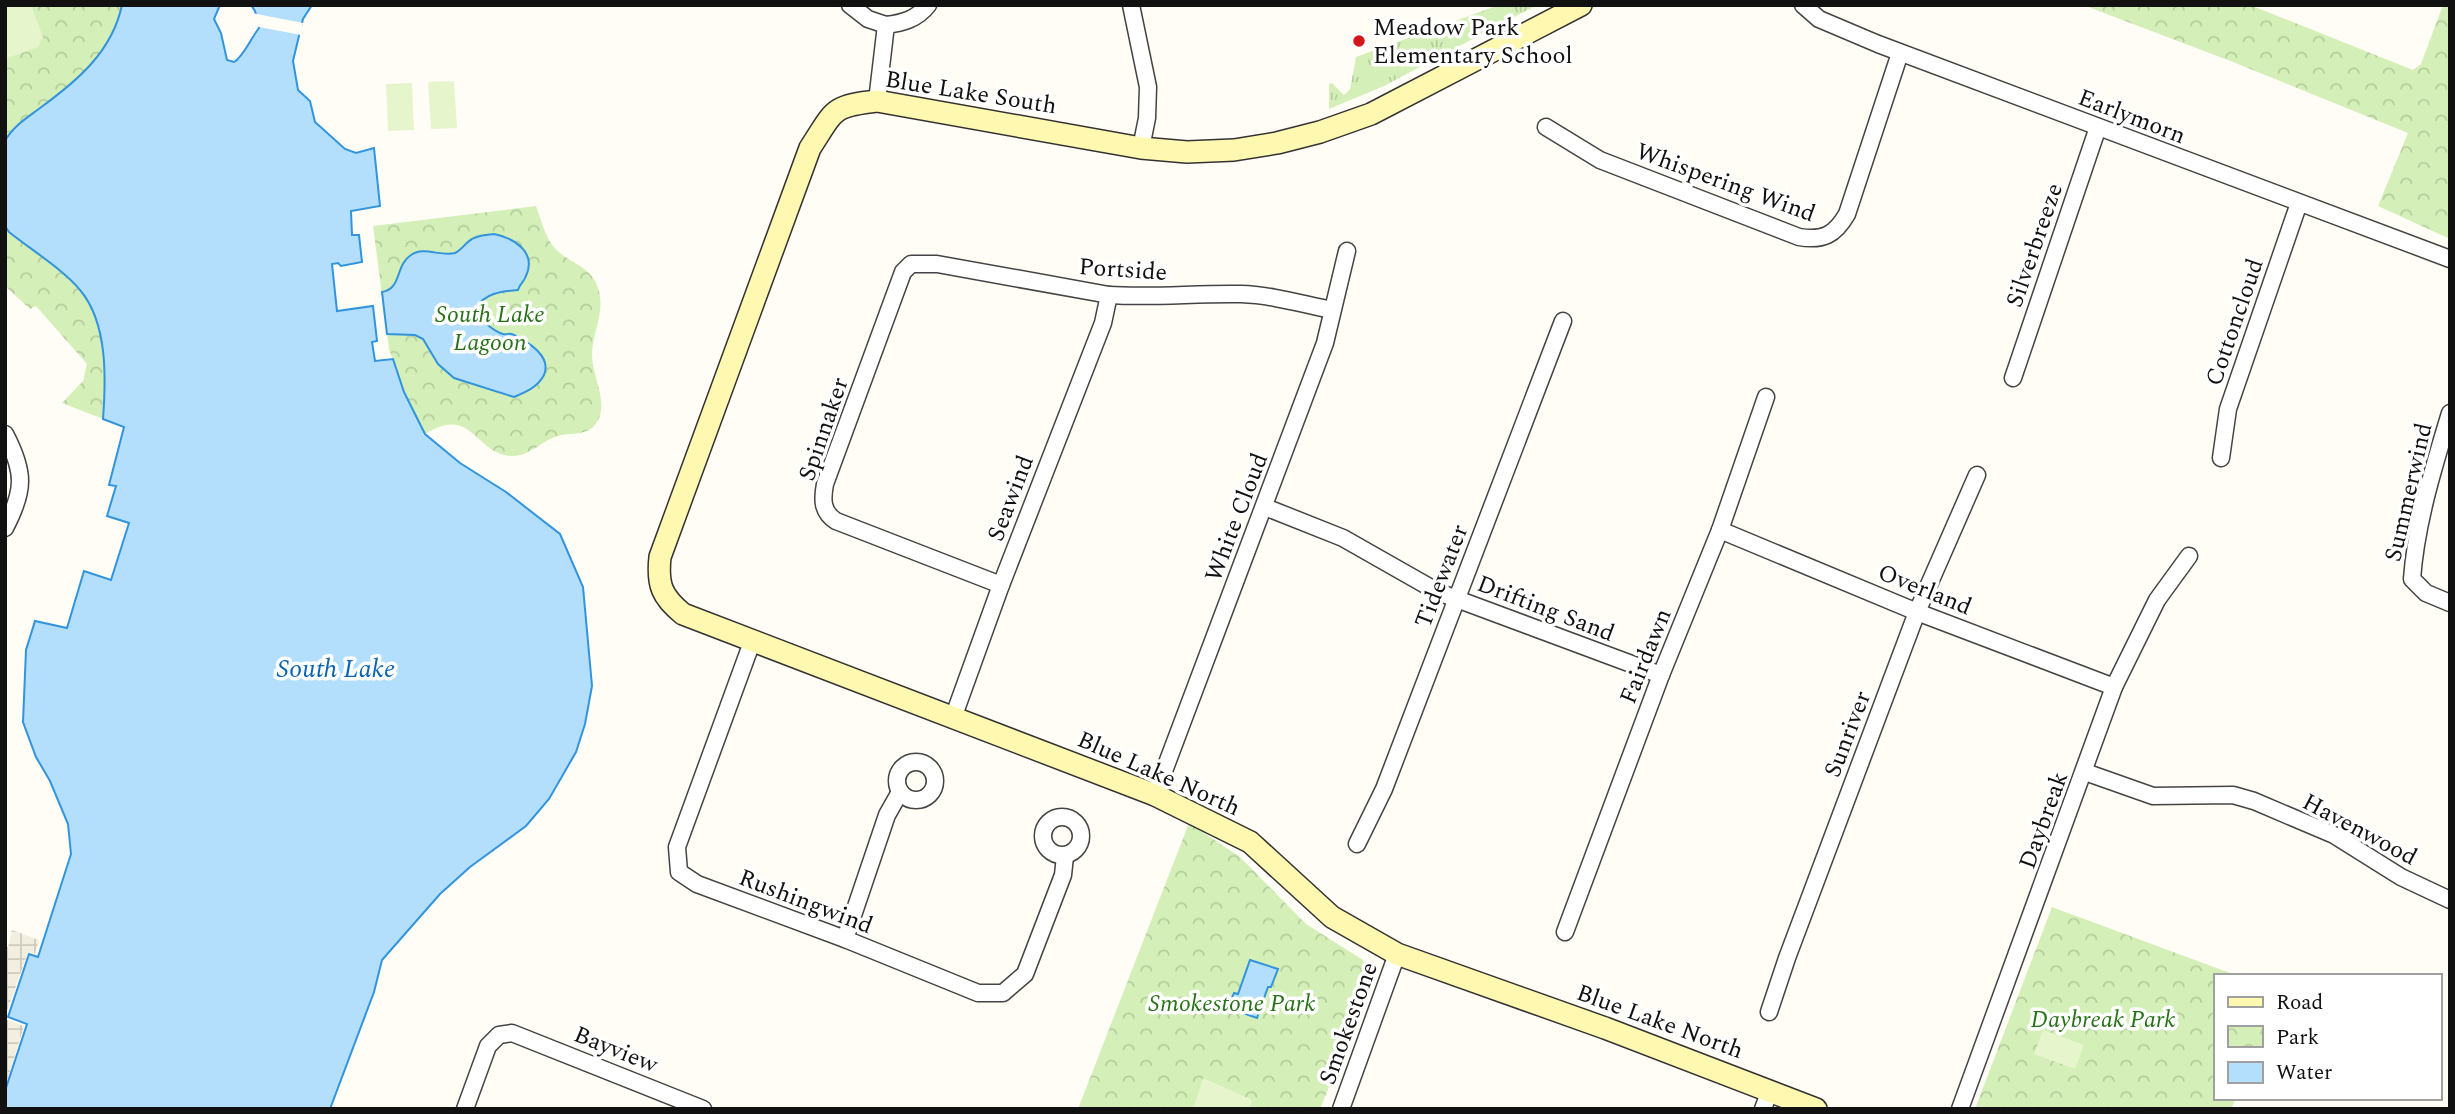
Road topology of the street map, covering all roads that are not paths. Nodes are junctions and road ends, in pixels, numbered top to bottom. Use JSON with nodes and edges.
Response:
{"nodes":[{"id":1,"x":850,"y":5,"type":"edge"},
{"id":2,"x":928,"y":5,"type":"edge"},
{"id":3,"x":1131,"y":5,"type":"edge"},
{"id":4,"x":1581,"y":5,"type":"edge"},
{"id":5,"x":1803,"y":5,"type":"edge"},
{"id":6,"x":886,"y":25,"type":"junction"},
{"id":7,"x":1900,"y":53,"type":"junction"},
{"id":8,"x":877,"y":101,"type":"junction"},
{"id":9,"x":1546,"y":127,"type":"dead end"},
{"id":10,"x":2098,"y":127,"type":"junction"},
{"id":11,"x":1141,"y":148,"type":"junction"},
{"id":12,"x":2299,"y":203,"type":"junction"},
{"id":13,"x":1347,"y":251,"type":"dead end"},
{"id":14,"x":2450,"y":259,"type":"edge"},
{"id":15,"x":911,"y":264,"type":"joint"},
{"id":16,"x":1109,"y":295,"type":"junction"},
{"id":17,"x":1332,"y":310,"type":"junction"},
{"id":18,"x":1563,"y":321,"type":"dead end"},
{"id":19,"x":2013,"y":378,"type":"dead end"},
{"id":20,"x":1766,"y":397,"type":"dead end"},
{"id":21,"x":2450,"y":412,"type":"edge"},
{"id":22,"x":5,"y":434,"type":"edge"},
{"id":23,"x":2221,"y":458,"type":"dead end"},
{"id":24,"x":1977,"y":475,"type":"dead end"},
{"id":25,"x":1265,"y":507,"type":"junction"},
{"id":26,"x":5,"y":528,"type":"edge"},
{"id":27,"x":1720,"y":530,"type":"junction"},
{"id":28,"x":2189,"y":556,"type":"dead end"},
{"id":29,"x":1001,"y":585,"type":"junction"},
{"id":30,"x":661,"y":589,"type":"joint"},
{"id":31,"x":1457,"y":599,"type":"junction"},
{"id":32,"x":2450,"y":603,"type":"edge"},
{"id":33,"x":1917,"y":612,"type":"junction"},
{"id":34,"x":752,"y":642,"type":"junction"},
{"id":35,"x":1661,"y":675,"type":"junction"},
{"id":36,"x":2114,"y":687,"type":"junction"},
{"id":37,"x":953,"y":718,"type":"junction"},
{"id":38,"x":2085,"y":772,"type":"junction"},
{"id":39,"x":900,"y":792,"type":"dead end"},
{"id":40,"x":1155,"y":795,"type":"junction"},
{"id":41,"x":1357,"y":844,"type":"dead end"},
{"id":42,"x":1065,"y":856,"type":"dead end"},
{"id":43,"x":2450,"y":900,"type":"edge"},
{"id":44,"x":1565,"y":932,"type":"dead end"},
{"id":45,"x":845,"y":939,"type":"junction"},
{"id":46,"x":1397,"y":954,"type":"junction"},
{"id":47,"x":1769,"y":1012,"type":"dead end"},
{"id":48,"x":1766,"y":1099,"type":"edge"},
{"id":49,"x":465,"y":1109,"type":"edge"},
{"id":50,"x":703,"y":1109,"type":"edge"},
{"id":51,"x":1341,"y":1109,"type":"edge"},
{"id":52,"x":1816,"y":1109,"type":"edge"},
{"id":53,"x":1960,"y":1109,"type":"edge"}],
"edges":[{"from":1,"to":6,"type":"street"},
{"from":2,"to":6,"type":"street"},
{"from":3,"to":11,"type":"street"},
{"from":4,"to":11,"type":"street","name":"Blue Lake South"},
{"from":5,"to":7,"type":"street","name":"Earlymorn"},
{"from":6,"to":8,"type":"street"},
{"from":7,"to":9,"type":"street","name":"Whispering Wind"},
{"from":7,"to":10,"type":"street","name":"Earlymorn"},
{"from":8,"to":11,"type":"street","name":"Blue Lake South"},
{"from":8,"to":30,"type":"street","name":"Blue Lake South"},
{"from":10,"to":12,"type":"street","name":"Earlymorn"},
{"from":10,"to":19,"type":"street","name":"Silverbreeze"},
{"from":12,"to":14,"type":"street","name":"Earlymorn"},
{"from":12,"to":23,"type":"street","name":"Cottoncloud"},
{"from":13,"to":17,"type":"street","name":"White Cloud"},
{"from":15,"to":16,"type":"street","name":"Portside"},
{"from":15,"to":29,"type":"street","name":"Spinnaker"},
{"from":16,"to":17,"type":"street","name":"Portside"},
{"from":16,"to":29,"type":"street","name":"Seawind"},
{"from":17,"to":25,"type":"street","name":"White Cloud"},
{"from":18,"to":31,"type":"street","name":"Tidewater"},
{"from":20,"to":27,"type":"street","name":"Fairdawn"},
{"from":21,"to":32,"type":"street","name":"Summerwind"},
{"from":22,"to":26,"type":"street"},
{"from":24,"to":33,"type":"street","name":"Sunriver"},
{"from":25,"to":31,"type":"street","name":"Drifting Sand"},
{"from":25,"to":40,"type":"street","name":"White Cloud"},
{"from":27,"to":33,"type":"street","name":"Overland"},
{"from":27,"to":35,"type":"street","name":"Fairdawn"},
{"from":28,"to":36,"type":"street","name":"Daybreak"},
{"from":29,"to":37,"type":"street","name":"Seawind"},
{"from":30,"to":34,"type":"street","name":"Blue Lake North"},
{"from":31,"to":35,"type":"street","name":"Drifting Sand"},
{"from":31,"to":41,"type":"street","name":"Tidewater"},
{"from":33,"to":36,"type":"street","name":"Overland"},
{"from":33,"to":47,"type":"street","name":"Sunriver"},
{"from":34,"to":37,"type":"street","name":"Blue Lake North"},
{"from":34,"to":45,"type":"street","name":"Rushingwind"},
{"from":35,"to":44,"type":"street","name":"Fairdawn"},
{"from":36,"to":38,"type":"street","name":"Daybreak"},
{"from":37,"to":40,"type":"street","name":"Blue Lake North"},
{"from":38,"to":43,"type":"street","name":"Havenwood"},
{"from":38,"to":53,"type":"street","name":"Daybreak"},
{"from":39,"to":45,"type":"street"},
{"from":40,"to":46,"type":"street","name":"Blue Lake North"},
{"from":42,"to":45,"type":"street","name":"Rushingwind"},
{"from":46,"to":48,"type":"street","name":"Blue Lake North"},
{"from":46,"to":51,"type":"street","name":"Smokestone"},
{"from":48,"to":52,"type":"street","name":"Blue Lake North"},
{"from":49,"to":50,"type":"street","name":"Bayview"}]}
